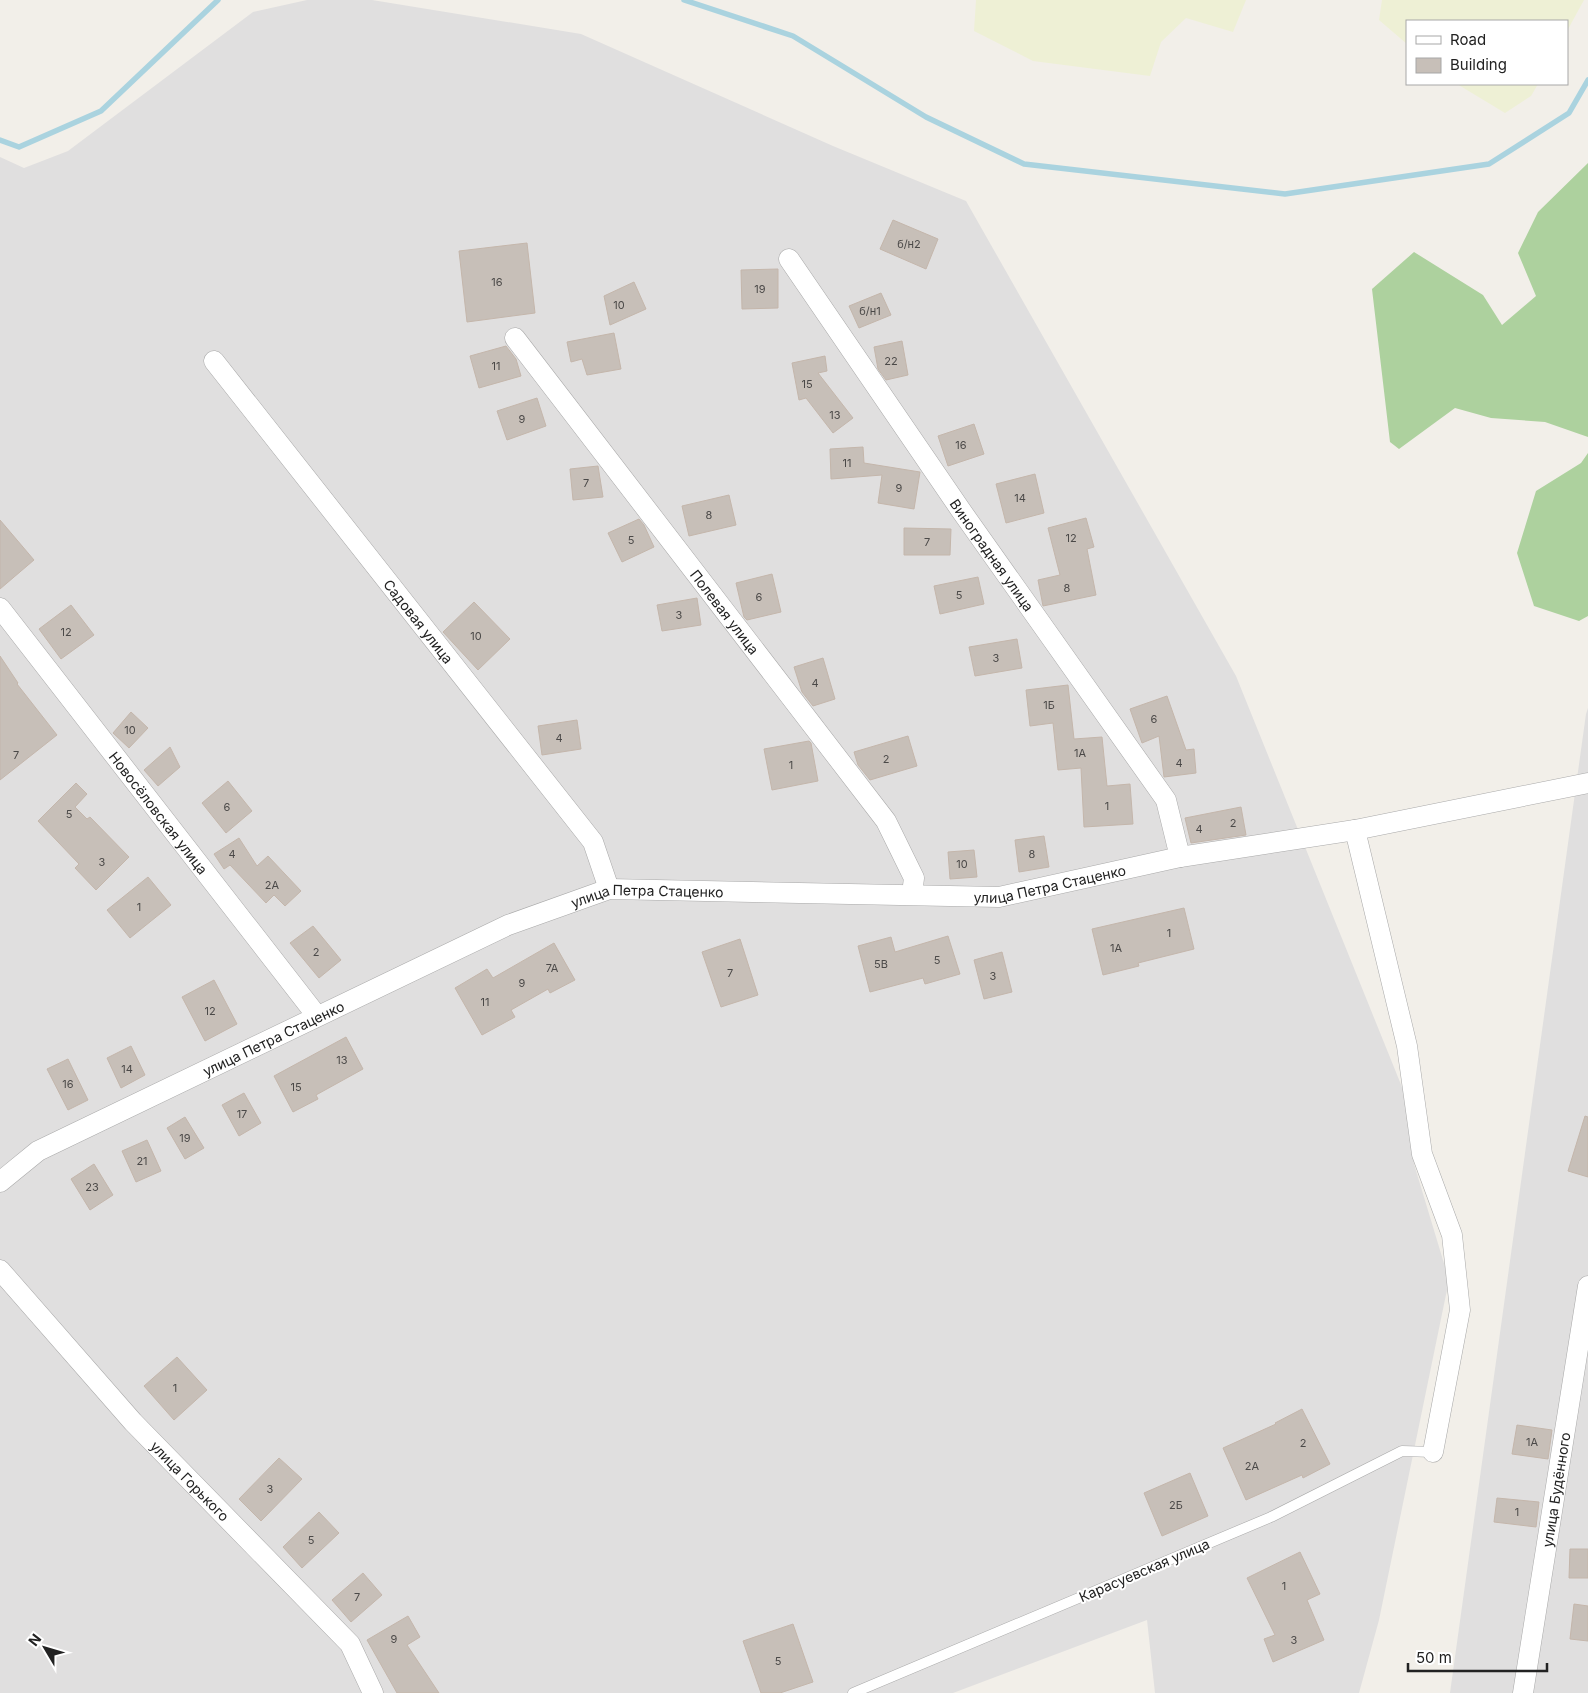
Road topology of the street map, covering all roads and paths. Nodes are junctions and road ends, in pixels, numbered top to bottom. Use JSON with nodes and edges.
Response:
{"nodes":[{"id":1,"x":789,"y":259,"type":"dead end"},
{"id":2,"x":515,"y":338,"type":"dead end"},
{"id":3,"x":214,"y":361,"type":"dead end"},
{"id":4,"x":0,"y":608,"type":"edge"},
{"id":5,"x":1588,"y":783,"type":"edge"},
{"id":6,"x":1356,"y":830,"type":"junction"},
{"id":7,"x":1180,"y":857,"type":"junction"},
{"id":8,"x":609,"y":889,"type":"junction"},
{"id":9,"x":912,"y":894,"type":"junction"},
{"id":10,"x":317,"y":1016,"type":"junction"},
{"id":11,"x":0,"y":1182,"type":"edge"},
{"id":12,"x":0,"y":1270,"type":"edge"},
{"id":13,"x":1588,"y":1286,"type":"edge"},
{"id":14,"x":1433,"y":1452,"type":"joint"},
{"id":15,"x":373,"y":1693,"type":"edge"},
{"id":16,"x":853,"y":1693,"type":"edge"},
{"id":17,"x":1523,"y":1693,"type":"edge"}],
"edges":[{"from":1,"to":7,"type":"street","name":"Виноградная улица"},
{"from":2,"to":9,"type":"street","name":"Полевая улица"},
{"from":3,"to":8,"type":"street","name":"Садовая улица"},
{"from":4,"to":10,"type":"street","name":"Новосёловская улица"},
{"from":5,"to":6,"type":"street","name":"улица Петра Стаценко"},
{"from":6,"to":7,"type":"street","name":"улица Петра Стаценко"},
{"from":6,"to":14,"type":"street"},
{"from":7,"to":9,"type":"street","name":"улица Петра Стаценко"},
{"from":8,"to":9,"type":"street","name":"улица Петра Стаценко"},
{"from":8,"to":10,"type":"street","name":"улица Петра Стаценко"},
{"from":10,"to":11,"type":"street","name":"улица Петра Стаценко"},
{"from":12,"to":15,"type":"street","name":"улица Горького"},
{"from":13,"to":17,"type":"street","name":"улица Будённого"},
{"from":14,"to":16,"type":"lane","name":"Карасуевская улица"}]}
